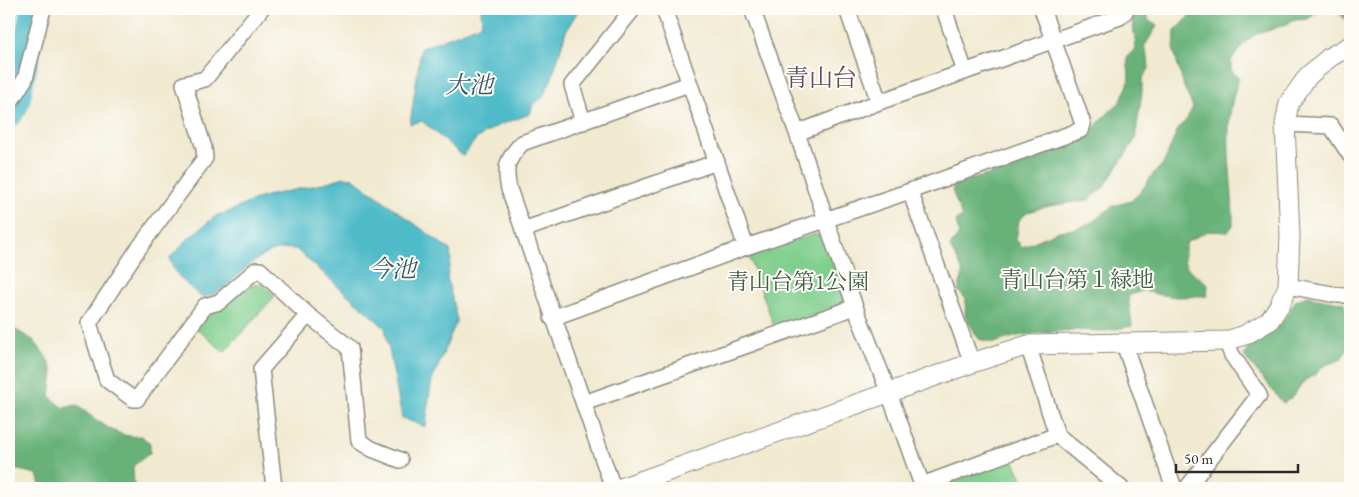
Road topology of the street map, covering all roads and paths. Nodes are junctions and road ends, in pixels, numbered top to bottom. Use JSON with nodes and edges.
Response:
{"nodes":[{"id":1,"x":43,"y":9,"type":"edge"},
{"id":2,"x":260,"y":9,"type":"edge"},
{"id":3,"x":633,"y":9,"type":"edge"},
{"id":4,"x":664,"y":9,"type":"edge"},
{"id":5,"x":752,"y":9,"type":"edge"},
{"id":6,"x":847,"y":9,"type":"edge"},
{"id":7,"x":944,"y":9,"type":"edge"},
{"id":8,"x":1042,"y":9,"type":"edge"},
{"id":9,"x":1124,"y":9,"type":"edge"},
{"id":10,"x":1052,"y":41,"type":"junction"},
{"id":11,"x":1350,"y":46,"type":"edge"},
{"id":12,"x":965,"y":72,"type":"junction"},
{"id":13,"x":689,"y":84,"type":"junction"},
{"id":14,"x":879,"y":102,"type":"junction"},
{"id":15,"x":9,"y":104,"type":"edge"},
{"id":16,"x":583,"y":122,"type":"junction"},
{"id":17,"x":1285,"y":124,"type":"junction"},
{"id":18,"x":796,"y":133,"type":"junction"},
{"id":19,"x":1350,"y":156,"type":"edge"},
{"id":20,"x":717,"y":162,"type":"junction"},
{"id":21,"x":910,"y":191,"type":"junction"},
{"id":22,"x":826,"y":220,"type":"junction"},
{"id":23,"x":523,"y":230,"type":"junction"},
{"id":24,"x":746,"y":247,"type":"junction"},
{"id":25,"x":1288,"y":286,"type":"junction"},
{"id":26,"x":1350,"y":295,"type":"edge"},
{"id":27,"x":855,"y":307,"type":"junction"},
{"id":28,"x":308,"y":315,"type":"junction"},
{"id":29,"x":552,"y":318,"type":"junction"},
{"id":30,"x":1226,"y":340,"type":"junction"},
{"id":31,"x":1124,"y":344,"type":"junction"},
{"id":32,"x":1028,"y":345,"type":"junction"},
{"id":33,"x":972,"y":363,"type":"junction"},
{"id":34,"x":889,"y":393,"type":"junction"},
{"id":35,"x":584,"y":403,"type":"junction"},
{"id":36,"x":1057,"y":435,"type":"junction"},
{"id":37,"x":400,"y":460,"type":"dead end"},
{"id":38,"x":274,"y":488,"type":"edge"},
{"id":39,"x":613,"y":488,"type":"edge"},
{"id":40,"x":622,"y":488,"type":"edge"},
{"id":41,"x":1121,"y":488,"type":"edge"},
{"id":42,"x":1174,"y":488,"type":"edge"},
{"id":43,"x":1187,"y":488,"type":"edge"}],
"edges":[{"from":1,"to":15,"type":"street"},
{"from":2,"to":28,"type":"street"},
{"from":3,"to":16,"type":"street"},
{"from":4,"to":13,"type":"street"},
{"from":5,"to":18,"type":"street"},
{"from":6,"to":14,"type":"street"},
{"from":7,"to":12,"type":"street"},
{"from":8,"to":10,"type":"street"},
{"from":9,"to":10,"type":"street"},
{"from":10,"to":12,"type":"street"},
{"from":10,"to":21,"type":"street"},
{"from":11,"to":17,"type":"street"},
{"from":12,"to":14,"type":"street"},
{"from":13,"to":16,"type":"street"},
{"from":13,"to":20,"type":"street"},
{"from":14,"to":18,"type":"street"},
{"from":16,"to":23,"type":"street"},
{"from":17,"to":19,"type":"street"},
{"from":17,"to":25,"type":"street"},
{"from":18,"to":22,"type":"street"},
{"from":20,"to":23,"type":"street"},
{"from":20,"to":24,"type":"street"},
{"from":21,"to":22,"type":"street"},
{"from":21,"to":33,"type":"street"},
{"from":22,"to":24,"type":"street"},
{"from":22,"to":27,"type":"street"},
{"from":23,"to":29,"type":"street"},
{"from":24,"to":29,"type":"street"},
{"from":25,"to":26,"type":"street"},
{"from":25,"to":30,"type":"street"},
{"from":27,"to":34,"type":"street"},
{"from":27,"to":35,"type":"street"},
{"from":28,"to":37,"type":"street"},
{"from":28,"to":38,"type":"street"},
{"from":29,"to":35,"type":"street"},
{"from":30,"to":31,"type":"street"},
{"from":30,"to":43,"type":"street"},
{"from":31,"to":32,"type":"street"},
{"from":31,"to":42,"type":"street"},
{"from":32,"to":33,"type":"street"},
{"from":32,"to":36,"type":"street"},
{"from":33,"to":34,"type":"street"},
{"from":34,"to":36,"type":"street"},
{"from":34,"to":40,"type":"street"},
{"from":35,"to":39,"type":"street"},
{"from":36,"to":41,"type":"street"}]}
